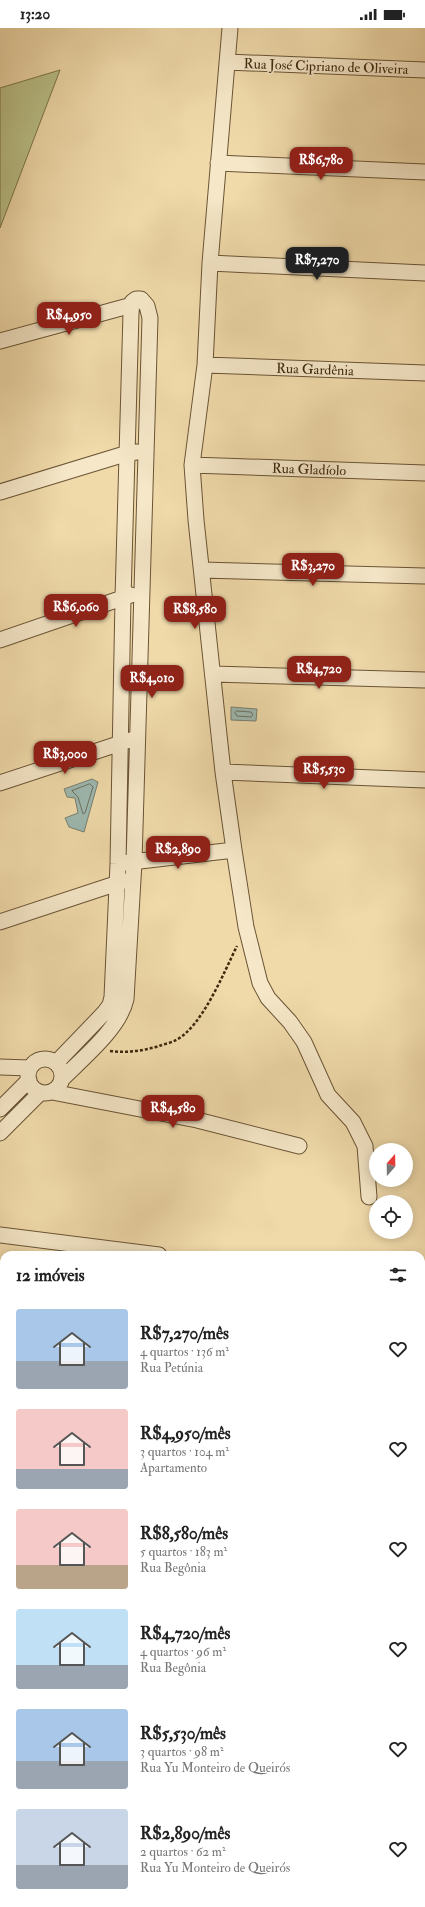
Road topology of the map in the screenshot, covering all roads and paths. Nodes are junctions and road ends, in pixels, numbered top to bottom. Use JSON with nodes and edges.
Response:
{"nodes":[{"id":1,"x":230,"y":28,"type":"edge"},
{"id":2,"x":227,"y":62,"type":"junction"},
{"id":3,"x":425,"y":70,"type":"edge"},
{"id":4,"x":218,"y":163,"type":"junction"},
{"id":5,"x":425,"y":172,"type":"edge"},
{"id":6,"x":210,"y":263,"type":"junction"},
{"id":7,"x":425,"y":273,"type":"edge"},
{"id":8,"x":132,"y":304,"type":"junction"},
{"id":9,"x":0,"y":341,"type":"edge"},
{"id":10,"x":205,"y":365,"type":"junction"},
{"id":11,"x":425,"y":373,"type":"edge"},
{"id":12,"x":145,"y":451,"type":"junction"},
{"id":13,"x":128,"y":453,"type":"junction"},
{"id":14,"x":192,"y":465,"type":"junction"},
{"id":15,"x":425,"y":473,"type":"edge"},
{"id":16,"x":0,"y":492,"type":"edge"},
{"id":17,"x":202,"y":570,"type":"junction"},
{"id":18,"x":425,"y":576,"type":"edge"},
{"id":19,"x":142,"y":591,"type":"junction"},
{"id":20,"x":123,"y":598,"type":"junction"},
{"id":21,"x":0,"y":640,"type":"edge"},
{"id":22,"x":214,"y":674,"type":"junction"},
{"id":23,"x":425,"y":680,"type":"edge"},
{"id":24,"x":137,"y":739,"type":"junction"},
{"id":25,"x":120,"y":742,"type":"junction"},
{"id":26,"x":224,"y":772,"type":"junction"},
{"id":27,"x":425,"y":780,"type":"edge"},
{"id":28,"x":0,"y":783,"type":"edge"},
{"id":29,"x":234,"y":850,"type":"junction"},
{"id":30,"x":134,"y":862,"type":"junction"},
{"id":31,"x":118,"y":864,"type":"junction"},
{"id":32,"x":133,"y":880,"type":"junction"},
{"id":33,"x":117,"y":883,"type":"junction"},
{"id":34,"x":0,"y":922,"type":"edge"},
{"id":35,"x":246,"y":927,"type":"junction"},
{"id":36,"x":94,"y":1046,"type":"junction"},
{"id":37,"x":56,"y":1063,"type":"junction"},
{"id":38,"x":0,"y":1067,"type":"edge"},
{"id":39,"x":30,"y":1074,"type":"junction"},
{"id":40,"x":62,"y":1079,"type":"junction"},
{"id":41,"x":46,"y":1092,"type":"junction"},
{"id":42,"x":0,"y":1109,"type":"edge"},
{"id":43,"x":0,"y":1133,"type":"edge"},
{"id":44,"x":299,"y":1146,"type":"dead end"},
{"id":45,"x":369,"y":1197,"type":"dead end"},
{"id":46,"x":0,"y":1235,"type":"edge"},
{"id":47,"x":127,"y":1251,"type":"edge"}],
"edges":[{"from":1,"to":2,"type":"street"},
{"from":2,"to":3,"type":"street","name":"Rua José Cipriano de Oliveira"},
{"from":2,"to":4,"type":"street"},
{"from":4,"to":5,"type":"street"},
{"from":4,"to":6,"type":"street"},
{"from":6,"to":7,"type":"street"},
{"from":6,"to":10,"type":"street"},
{"from":8,"to":9,"type":"street"},
{"from":8,"to":12,"type":"street"},
{"from":8,"to":13,"type":"street"},
{"from":10,"to":11,"type":"street","name":"Rua Gardênia"},
{"from":10,"to":14,"type":"street"},
{"from":12,"to":13,"type":"street"},
{"from":12,"to":19,"type":"street"},
{"from":13,"to":16,"type":"street"},
{"from":13,"to":20,"type":"street"},
{"from":14,"to":15,"type":"street","name":"Rua Gladíolo"},
{"from":14,"to":17,"type":"street"},
{"from":17,"to":18,"type":"street"},
{"from":17,"to":22,"type":"street"},
{"from":19,"to":20,"type":"street"},
{"from":19,"to":24,"type":"street"},
{"from":20,"to":21,"type":"street"},
{"from":20,"to":25,"type":"street"},
{"from":22,"to":23,"type":"street"},
{"from":22,"to":26,"type":"street"},
{"from":24,"to":25,"type":"street"},
{"from":24,"to":30,"type":"street"},
{"from":25,"to":28,"type":"street"},
{"from":25,"to":31,"type":"street"},
{"from":26,"to":27,"type":"street"},
{"from":26,"to":29,"type":"street"},
{"from":29,"to":30,"type":"street"},
{"from":29,"to":35,"type":"street"},
{"from":30,"to":31,"type":"street"},
{"from":30,"to":32,"type":"street"},
{"from":31,"to":33,"type":"street"},
{"from":32,"to":33,"type":"street"},
{"from":32,"to":36,"type":"street"},
{"from":33,"to":34,"type":"street"},
{"from":33,"to":37,"type":"street"},
{"from":35,"to":36,"type":"path"},
{"from":35,"to":45,"type":"street"},
{"from":36,"to":40,"type":"street"},
{"from":37,"to":39,"type":"street"},
{"from":37,"to":40,"type":"street"},
{"from":38,"to":39,"type":"street"},
{"from":39,"to":41,"type":"street"},
{"from":39,"to":42,"type":"street"},
{"from":40,"to":41,"type":"street"},
{"from":41,"to":43,"type":"street"},
{"from":41,"to":44,"type":"street"},
{"from":46,"to":47,"type":"street"}]}
